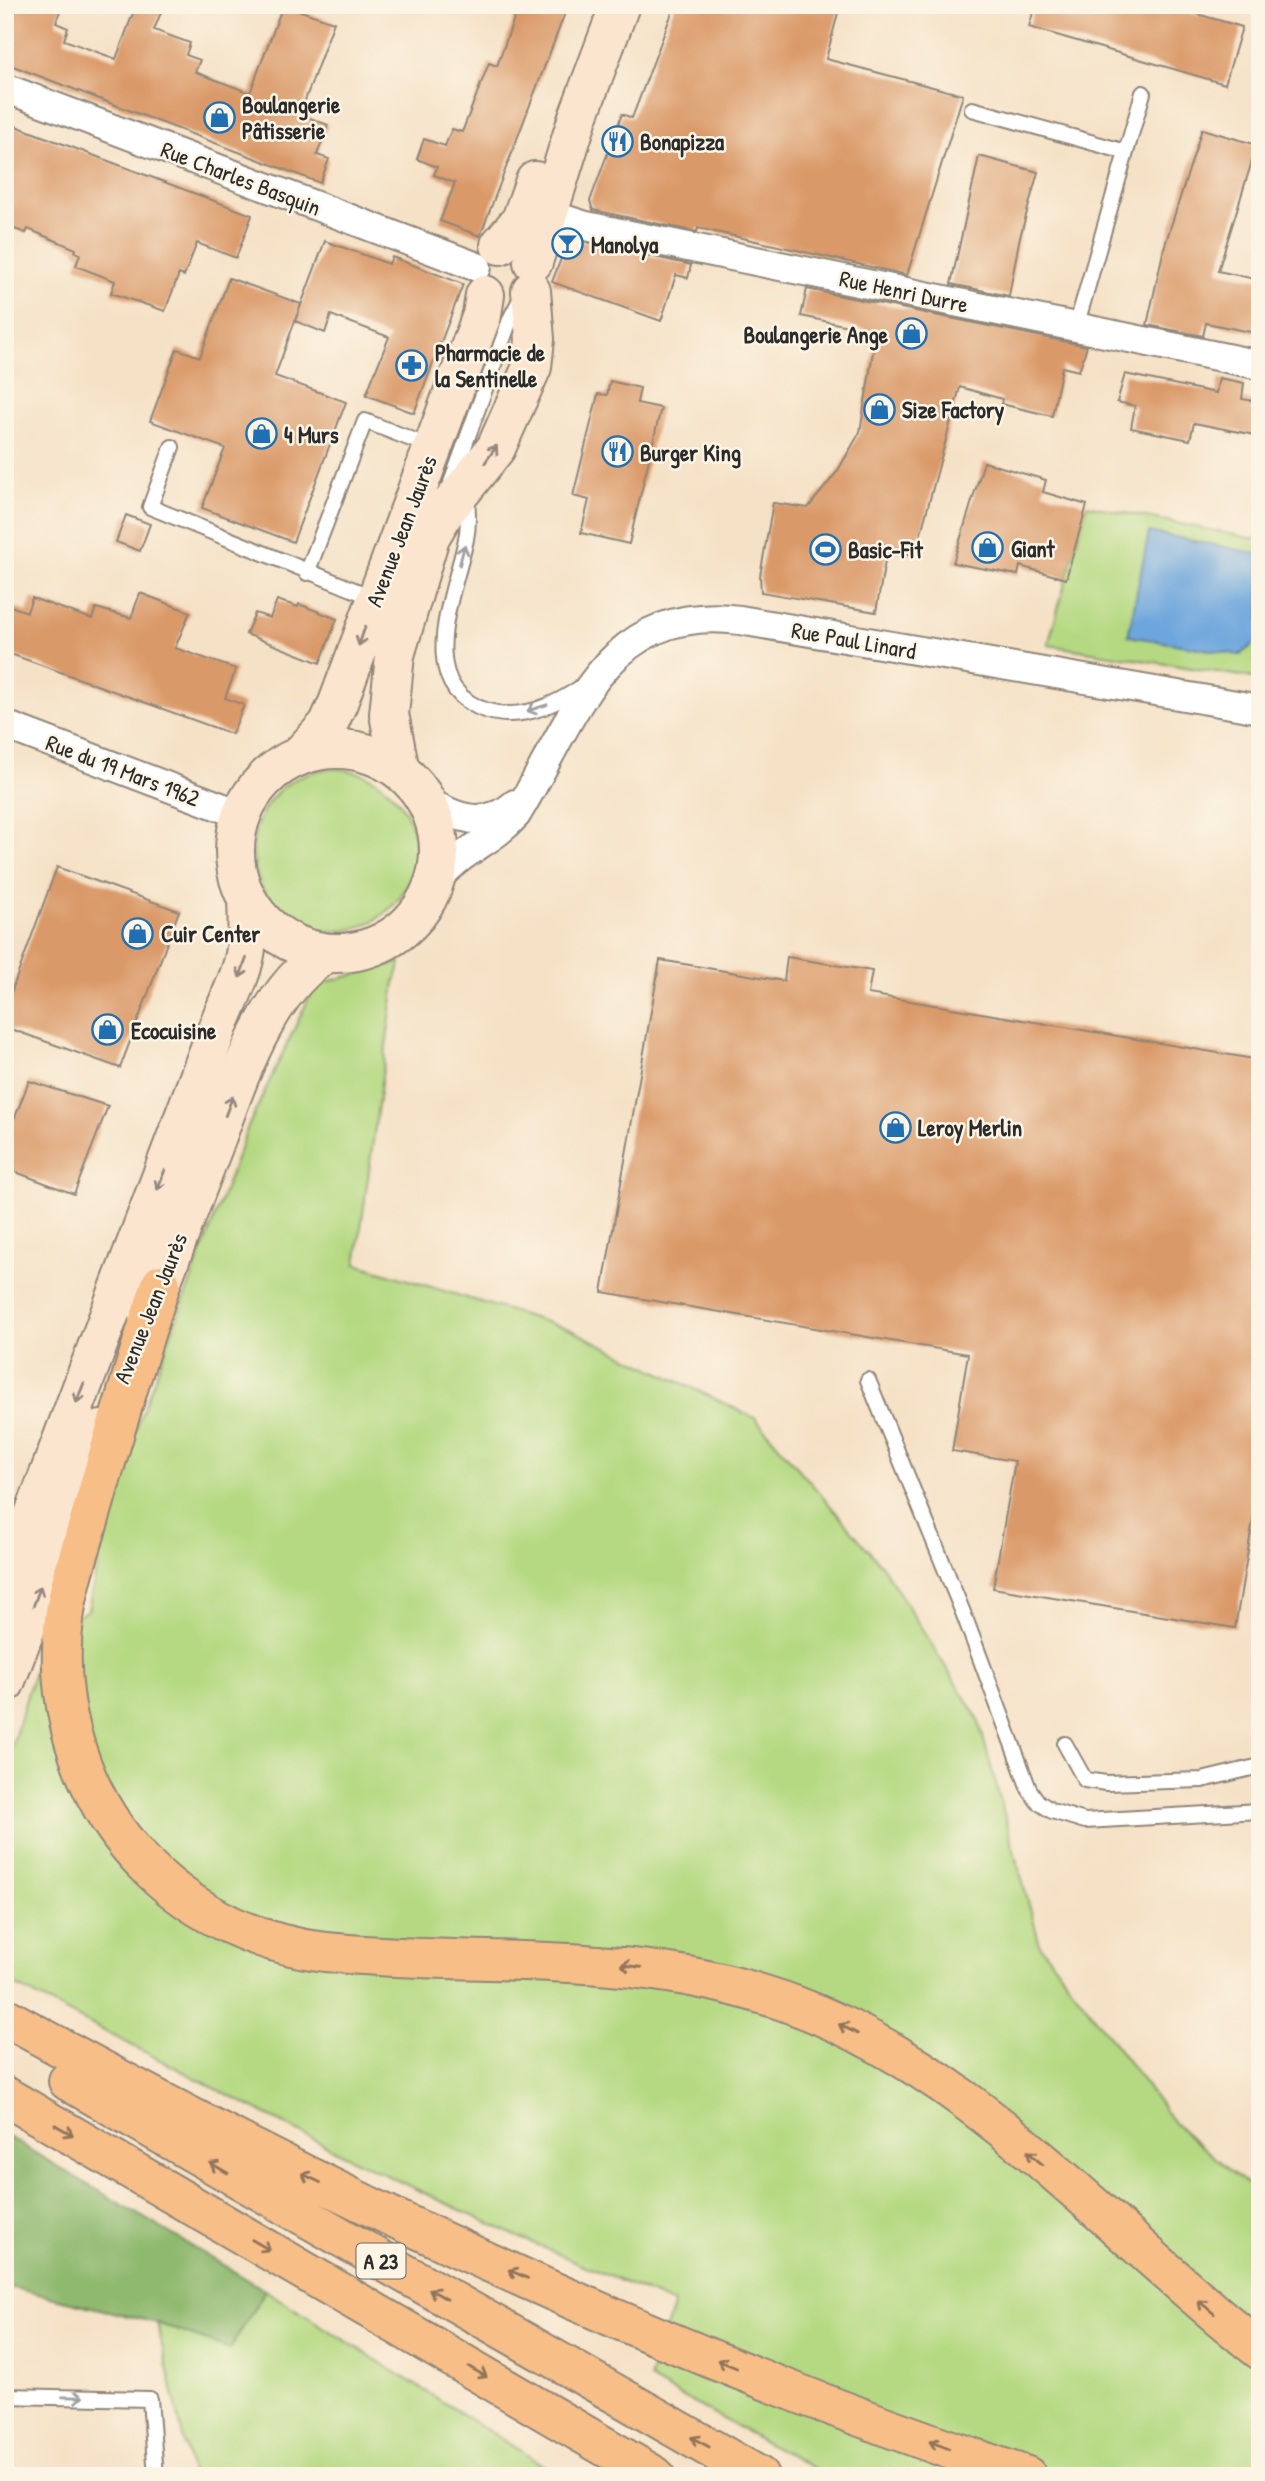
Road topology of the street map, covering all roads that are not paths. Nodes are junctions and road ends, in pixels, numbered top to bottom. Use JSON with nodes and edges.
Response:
{"nodes":[{"id":1,"x":596,"y":5,"type":"edge"},
{"id":2,"x":620,"y":5,"type":"edge"},
{"id":3,"x":5,"y":88,"type":"edge"},
{"id":4,"x":1143,"y":93,"type":"dead end"},
{"id":5,"x":972,"y":109,"type":"dead end"},
{"id":6,"x":1126,"y":152,"type":"junction"},
{"id":7,"x":548,"y":214,"type":"junction"},
{"id":8,"x":508,"y":277,"type":"junction"},
{"id":9,"x":1076,"y":327,"type":"junction"},
{"id":10,"x":1260,"y":365,"type":"edge"},
{"id":11,"x":172,"y":447,"type":"dead end"},
{"id":12,"x":433,"y":447,"type":"junction"},
{"id":13,"x":466,"y":488,"type":"junction"},
{"id":14,"x":435,"y":528,"type":"junction"},
{"id":15,"x":307,"y":573,"type":"junction"},
{"id":16,"x":376,"y":598,"type":"junction"},
{"id":17,"x":596,"y":676,"type":"junction"},
{"id":18,"x":1260,"y":709,"type":"edge"},
{"id":19,"x":5,"y":725,"type":"edge"},
{"id":20,"x":298,"y":757,"type":"junction"},
{"id":21,"x":400,"y":771,"type":"junction"},
{"id":22,"x":529,"y":790,"type":"junction"},
{"id":23,"x":425,"y":800,"type":"junction"},
{"id":24,"x":242,"y":815,"type":"junction"},
{"id":25,"x":433,"y":885,"type":"junction"},
{"id":26,"x":247,"y":900,"type":"junction"},
{"id":27,"x":327,"y":953,"type":"junction"},
{"id":28,"x":161,"y":1284,"type":"junction"},
{"id":29,"x":868,"y":1380,"type":"dead end"},
{"id":30,"x":5,"y":1591,"type":"edge"},
{"id":31,"x":5,"y":1683,"type":"edge"},
{"id":32,"x":1065,"y":1745,"type":"dead end"},
{"id":33,"x":1260,"y":1766,"type":"edge"},
{"id":34,"x":1260,"y":1811,"type":"edge"},
{"id":35,"x":5,"y":2017,"type":"edge"},
{"id":36,"x":5,"y":2044,"type":"edge"},
{"id":37,"x":5,"y":2096,"type":"edge"},
{"id":38,"x":1260,"y":2350,"type":"edge"},
{"id":39,"x":5,"y":2396,"type":"edge"},
{"id":40,"x":156,"y":2476,"type":"edge"},
{"id":41,"x":655,"y":2476,"type":"edge"},
{"id":42,"x":759,"y":2476,"type":"edge"},
{"id":43,"x":1027,"y":2476,"type":"edge"}],
"edges":[{"from":1,"to":8,"type":"main road","name":"Avenue Jean Jaurès"},
{"from":2,"to":7,"type":"main road","name":"Avenue Jean Jaurès"},
{"from":3,"to":8,"type":"street","name":"Rue Charles Basquin"},
{"from":4,"to":6,"type":"lane"},
{"from":5,"to":6,"type":"lane"},
{"from":6,"to":9,"type":"lane"},
{"from":7,"to":8,"type":"main road","name":"Avenue Jean Jaurès"},
{"from":7,"to":9,"type":"street","name":"Rue Henri Durre"},
{"from":8,"to":12,"type":"main road","name":"Avenue Jean Jaurès"},
{"from":13,"to":8,"type":"main road","name":"Avenue Jean Jaurès","one_way":true},
{"from":8,"to":14,"type":"lane","name":"Avenue Jean Jaurès"},
{"from":9,"to":10,"type":"street","name":"Rue Henri Durre"},
{"from":11,"to":15,"type":"lane"},
{"from":12,"to":15,"type":"lane"},
{"from":12,"to":16,"type":"main road","name":"Avenue Jean Jaurès"},
{"from":13,"to":14,"type":"main road","name":"Avenue Jean Jaurès"},
{"from":17,"to":13,"type":"lane","one_way":true},
{"from":14,"to":21,"type":"main road","name":"Avenue Jean Jaurès"},
{"from":15,"to":16,"type":"lane"},
{"from":16,"to":20,"type":"main road","name":"Avenue Jean Jaurès","one_way":true},
{"from":17,"to":18,"type":"street","name":"Rue Paul Linard"},
{"from":17,"to":22,"type":"street","name":"Rue Paul Linard"},
{"from":19,"to":24,"type":"street","name":"Rue du 19 Mars 1962"},
{"from":20,"to":21,"type":"main road"},
{"from":20,"to":24,"type":"main road"},
{"from":21,"to":23,"type":"main road"},
{"from":22,"to":23,"type":"street","name":"Rue Paul Linard"},
{"from":22,"to":25,"type":"street","name":"Rue Paul Linard"},
{"from":23,"to":25,"type":"main road"},
{"from":24,"to":26,"type":"main road"},
{"from":25,"to":27,"type":"main road"},
{"from":26,"to":27,"type":"main road"},
{"from":26,"to":30,"type":"main road","name":"Avenue Jean Jaurès","one_way":true},
{"from":28,"to":27,"type":"main road","name":"Avenue Jean Jaurès","one_way":true},
{"from":31,"to":28,"type":"main road","name":"Avenue Jean Jaurès","one_way":true},
{"from":38,"to":28,"type":"highway","one_way":true},
{"from":29,"to":34,"type":"lane"},
{"from":32,"to":33,"type":"lane"},
{"from":43,"to":35,"type":"highway","one_way":true},
{"from":42,"to":36,"type":"highway","number":"A 23","one_way":true},
{"from":37,"to":41,"type":"highway","number":"A 23","one_way":true},
{"from":39,"to":40,"type":"lane","one_way":true}]}
